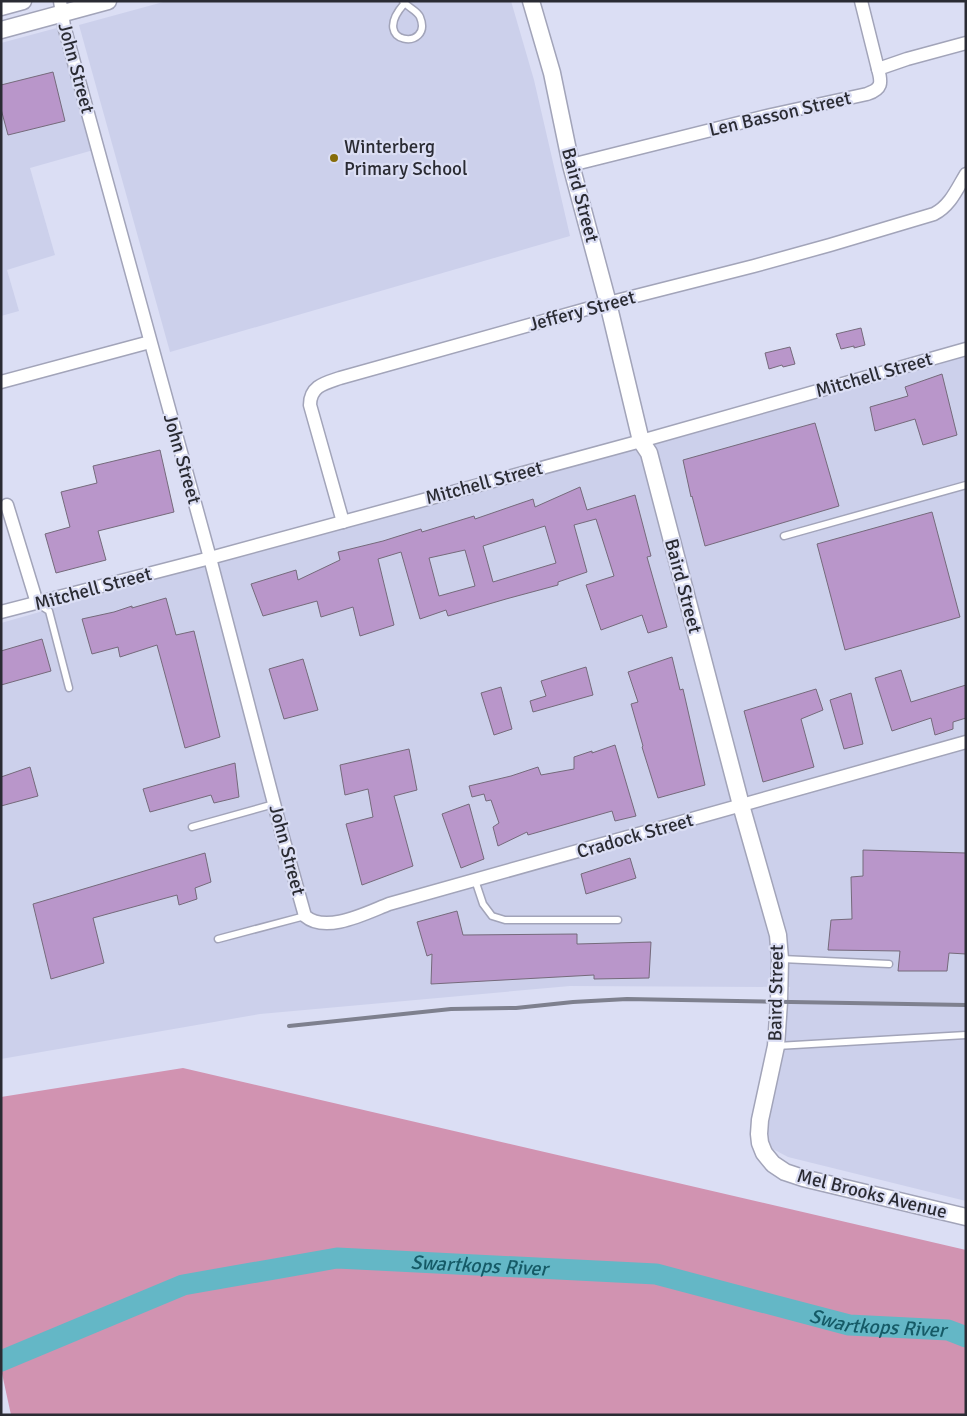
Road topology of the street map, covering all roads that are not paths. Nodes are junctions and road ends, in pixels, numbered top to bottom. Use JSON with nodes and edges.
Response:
{"nodes":[{"id":1,"x":24,"y":1,"type":"edge"},
{"id":2,"x":108,"y":1,"type":"edge"},
{"id":3,"x":531,"y":1,"type":"edge"},
{"id":4,"x":861,"y":1,"type":"edge"},
{"id":5,"x":404,"y":2,"type":"edge"},
{"id":6,"x":1,"y":7,"type":"edge"},
{"id":7,"x":61,"y":7,"type":"edge"},
{"id":8,"x":1,"y":30,"type":"edge"},
{"id":9,"x":966,"y":43,"type":"edge"},
{"id":10,"x":878,"y":69,"type":"junction"},
{"id":11,"x":571,"y":165,"type":"junction"},
{"id":12,"x":966,"y":174,"type":"edge"},
{"id":13,"x":608,"y":303,"type":"junction"},
{"id":14,"x":150,"y":342,"type":"junction"},
{"id":15,"x":966,"y":349,"type":"edge"},
{"id":16,"x":1,"y":382,"type":"edge"},
{"id":17,"x":641,"y":441,"type":"junction"},
{"id":18,"x":966,"y":485,"type":"edge"},
{"id":19,"x":7,"y":505,"type":"dead end"},
{"id":20,"x":343,"y":522,"type":"junction"},
{"id":21,"x":784,"y":536,"type":"dead end"},
{"id":22,"x":210,"y":558,"type":"junction"},
{"id":23,"x":37,"y":603,"type":"junction"},
{"id":24,"x":1,"y":612,"type":"edge"},
{"id":25,"x":69,"y":688,"type":"dead end"},
{"id":26,"x":966,"y":742,"type":"edge"},
{"id":27,"x":274,"y":804,"type":"junction"},
{"id":28,"x":741,"y":805,"type":"junction"},
{"id":29,"x":192,"y":827,"type":"dead end"},
{"id":30,"x":475,"y":880,"type":"junction"},
{"id":31,"x":305,"y":916,"type":"junction"},
{"id":32,"x":618,"y":920,"type":"dead end"},
{"id":33,"x":218,"y":939,"type":"dead end"},
{"id":34,"x":780,"y":959,"type":"junction"},
{"id":35,"x":888,"y":964,"type":"dead end"},
{"id":36,"x":966,"y":1035,"type":"edge"},
{"id":37,"x":776,"y":1046,"type":"junction"},
{"id":38,"x":780,"y":1168,"type":"joint"},
{"id":39,"x":966,"y":1217,"type":"edge"}],
"edges":[{"from":1,"to":6,"type":"street"},
{"from":2,"to":7,"type":"street"},
{"from":3,"to":11,"type":"street","name":"Baird Street"},
{"from":4,"to":10,"type":"street"},
{"from":5,"to":5,"type":"lane"},
{"from":7,"to":8,"type":"street"},
{"from":7,"to":14,"type":"street","name":"John Street"},
{"from":9,"to":10,"type":"street"},
{"from":10,"to":11,"type":"street","name":"Len Basson Street"},
{"from":11,"to":13,"type":"street","name":"Baird Street"},
{"from":12,"to":13,"type":"street","name":"Jeffery Street"},
{"from":13,"to":17,"type":"street","name":"Baird Street"},
{"from":13,"to":20,"type":"street","name":"Jeffery Street"},
{"from":14,"to":16,"type":"street"},
{"from":14,"to":22,"type":"street","name":"John Street"},
{"from":15,"to":17,"type":"street","name":"Mitchell Street"},
{"from":17,"to":20,"type":"street","name":"Mitchell Street"},
{"from":17,"to":28,"type":"street","name":"Baird Street"},
{"from":18,"to":21,"type":"lane"},
{"from":19,"to":23,"type":"street"},
{"from":20,"to":22,"type":"street","name":"Mitchell Street"},
{"from":22,"to":23,"type":"street","name":"Mitchell Street"},
{"from":22,"to":27,"type":"street","name":"John Street"},
{"from":23,"to":24,"type":"street","name":"Mitchell Street"},
{"from":23,"to":25,"type":"lane"},
{"from":26,"to":28,"type":"street","name":"Cradock Street"},
{"from":27,"to":29,"type":"lane"},
{"from":27,"to":31,"type":"street","name":"John Street"},
{"from":28,"to":30,"type":"street","name":"Cradock Street"},
{"from":28,"to":34,"type":"street","name":"Baird Street"},
{"from":30,"to":31,"type":"street","name":"Cradock Street"},
{"from":30,"to":32,"type":"lane"},
{"from":31,"to":33,"type":"lane"},
{"from":34,"to":35,"type":"lane"},
{"from":34,"to":37,"type":"street","name":"Baird Street"},
{"from":36,"to":37,"type":"lane"},
{"from":37,"to":38,"type":"street","name":"Baird Street"},
{"from":38,"to":39,"type":"street","name":"Mel Brooks Avenue"}]}
